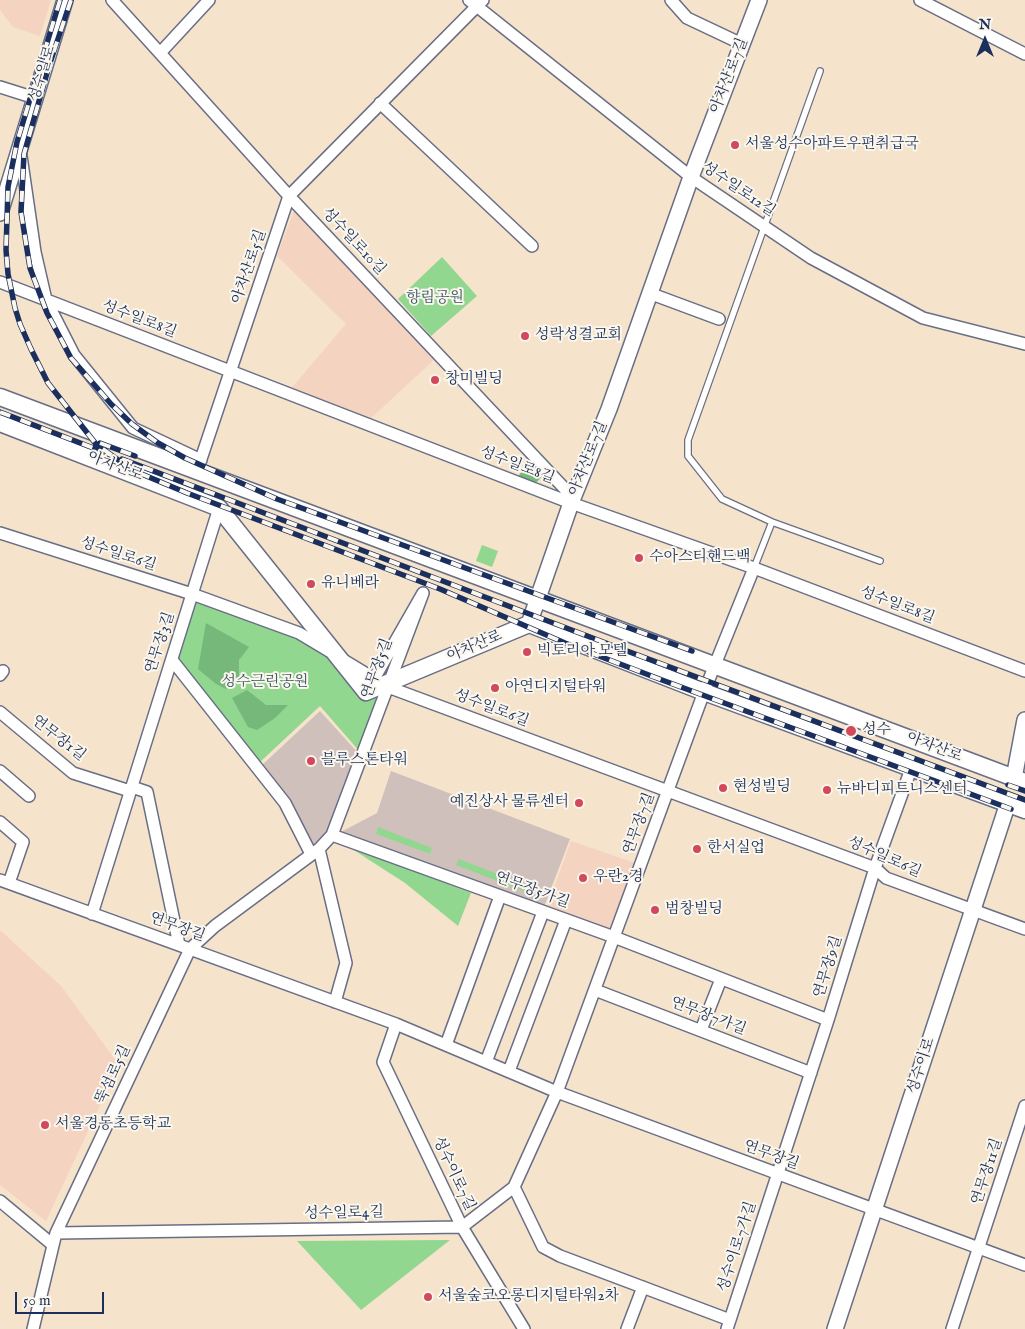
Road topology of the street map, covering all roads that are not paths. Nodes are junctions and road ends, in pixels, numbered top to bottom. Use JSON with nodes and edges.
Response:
{"nodes":[{"id":1,"x":65,"y":0,"type":"edge"},
{"id":2,"x":112,"y":0,"type":"edge"},
{"id":3,"x":209,"y":0,"type":"edge"},
{"id":4,"x":671,"y":0,"type":"edge"},
{"id":5,"x":759,"y":0,"type":"edge"},
{"id":6,"x":920,"y":0,"type":"edge"},
{"id":7,"x":476,"y":2,"type":"edge"},
{"id":8,"x":742,"y":44,"type":"junction"},
{"id":9,"x":160,"y":53,"type":"junction"},
{"id":10,"x":1025,"y":54,"type":"edge"},
{"id":11,"x":820,"y":71,"type":"dead end"},
{"id":12,"x":0,"y":87,"type":"edge"},
{"id":13,"x":35,"y":98,"type":"junction"},
{"id":14,"x":380,"y":103,"type":"junction"},
{"id":15,"x":20,"y":148,"type":"junction"},
{"id":16,"x":691,"y":177,"type":"junction"},
{"id":17,"x":289,"y":196,"type":"junction"},
{"id":18,"x":0,"y":213,"type":"edge"},
{"id":19,"x":765,"y":227,"type":"junction"},
{"id":20,"x":532,"y":246,"type":"dead end"},
{"id":21,"x":0,"y":282,"type":"edge"},
{"id":22,"x":649,"y":294,"type":"junction"},
{"id":23,"x":46,"y":300,"type":"junction"},
{"id":24,"x":720,"y":319,"type":"dead end"},
{"id":25,"x":1025,"y":344,"type":"edge"},
{"id":26,"x":230,"y":372,"type":"junction"},
{"id":27,"x":0,"y":397,"type":"edge"},
{"id":28,"x":0,"y":423,"type":"edge"},
{"id":29,"x":199,"y":465,"type":"junction"},
{"id":30,"x":571,"y":503,"type":"junction"},
{"id":31,"x":219,"y":508,"type":"junction"},
{"id":32,"x":772,"y":522,"type":"junction"},
{"id":33,"x":0,"y":533,"type":"edge"},
{"id":34,"x":880,"y":561,"type":"dead end"},
{"id":35,"x":754,"y":568,"type":"junction"},
{"id":36,"x":192,"y":594,"type":"junction"},
{"id":37,"x":538,"y":599,"type":"junction"},
{"id":38,"x":529,"y":624,"type":"junction"},
{"id":39,"x":172,"y":660,"type":"junction"},
{"id":40,"x":1025,"y":671,"type":"edge"},
{"id":41,"x":710,"y":679,"type":"junction"},
{"id":42,"x":388,"y":687,"type":"junction"},
{"id":43,"x":366,"y":692,"type":"junction"},
{"id":44,"x":0,"y":712,"type":"edge"},
{"id":45,"x":1025,"y":720,"type":"edge"},
{"id":46,"x":911,"y":769,"type":"junction"},
{"id":47,"x":0,"y":771,"type":"edge"},
{"id":48,"x":1020,"y":780,"type":"edge"},
{"id":49,"x":131,"y":789,"type":"junction"},
{"id":50,"x":667,"y":792,"type":"junction"},
{"id":51,"x":29,"y":796,"type":"dead end"},
{"id":52,"x":1008,"y":803,"type":"junction"},
{"id":53,"x":1025,"y":810,"type":"edge"},
{"id":54,"x":0,"y":822,"type":"edge"},
{"id":55,"x":332,"y":835,"type":"junction"},
{"id":56,"x":315,"y":852,"type":"junction"},
{"id":57,"x":875,"y":868,"type":"junction"},
{"id":58,"x":4,"y":882,"type":"edge"},
{"id":59,"x":500,"y":896,"type":"junction"},
{"id":60,"x":974,"y":910,"type":"junction"},
{"id":61,"x":543,"y":912,"type":"junction"},
{"id":62,"x":92,"y":914,"type":"junction"},
{"id":63,"x":566,"y":920,"type":"junction"},
{"id":64,"x":1025,"y":929,"type":"edge"},
{"id":65,"x":614,"y":937,"type":"junction"},
{"id":66,"x":184,"y":947,"type":"junction"},
{"id":67,"x":721,"y":979,"type":"junction"},
{"id":68,"x":595,"y":990,"type":"junction"},
{"id":69,"x":335,"y":1002,"type":"junction"},
{"id":70,"x":828,"y":1020,"type":"junction"},
{"id":71,"x":396,"y":1024,"type":"junction"},
{"id":72,"x":701,"y":1030,"type":"junction"},
{"id":73,"x":446,"y":1045,"type":"junction"},
{"id":74,"x":486,"y":1062,"type":"junction"},
{"id":75,"x":509,"y":1071,"type":"junction"},
{"id":76,"x":811,"y":1073,"type":"junction"},
{"id":77,"x":557,"y":1092,"type":"junction"},
{"id":78,"x":1025,"y":1106,"type":"edge"},
{"id":79,"x":778,"y":1175,"type":"junction"},
{"id":80,"x":514,"y":1188,"type":"junction"},
{"id":81,"x":0,"y":1201,"type":"edge"},
{"id":82,"x":875,"y":1208,"type":"junction"},
{"id":83,"x":462,"y":1227,"type":"junction"},
{"id":84,"x":56,"y":1233,"type":"junction"},
{"id":85,"x":53,"y":1245,"type":"junction"},
{"id":86,"x":979,"y":1248,"type":"junction"},
{"id":87,"x":1025,"y":1265,"type":"edge"},
{"id":88,"x":642,"y":1287,"type":"junction"},
{"id":89,"x":729,"y":1324,"type":"edge"},
{"id":90,"x":33,"y":1329,"type":"edge"},
{"id":91,"x":524,"y":1329,"type":"edge"},
{"id":92,"x":627,"y":1329,"type":"edge"},
{"id":93,"x":835,"y":1329,"type":"edge"},
{"id":94,"x":952,"y":1329,"type":"edge"}],
"edges":[{"from":1,"to":13,"type":"street","name":"성수일로"},
{"from":2,"to":9,"type":"street","name":"성수일로10길"},
{"from":3,"to":9,"type":"street"},
{"from":4,"to":8,"type":"street"},
{"from":5,"to":8,"type":"street","name":"아차산로7길"},
{"from":6,"to":10,"type":"street"},
{"from":7,"to":14,"type":"street","name":"아차산로5길"},
{"from":7,"to":16,"type":"street","name":"성수일로12길"},
{"from":8,"to":16,"type":"street","name":"아차산로7길"},
{"from":9,"to":17,"type":"street","name":"성수일로10길"},
{"from":11,"to":19,"type":"lane"},
{"from":12,"to":13,"type":"street"},
{"from":13,"to":15,"type":"street","name":"성수일로"},
{"from":14,"to":17,"type":"street","name":"아차산로5길"},
{"from":14,"to":20,"type":"street"},
{"from":15,"to":18,"type":"street","name":"성수일로"},
{"from":15,"to":23,"type":"street","name":"성수일로"},
{"from":16,"to":19,"type":"street","name":"성수일로12길"},
{"from":16,"to":22,"type":"street","name":"아차산로7길"},
{"from":17,"to":26,"type":"street","name":"아차산로5길"},
{"from":17,"to":30,"type":"street","name":"성수일로10길"},
{"from":19,"to":25,"type":"street","name":"성수일로12길"},
{"from":19,"to":32,"type":"lane"},
{"from":21,"to":23,"type":"street","name":"성수일로8길"},
{"from":22,"to":24,"type":"street"},
{"from":22,"to":30,"type":"street","name":"아차산로7길"},
{"from":23,"to":26,"type":"street","name":"성수일로8길"},
{"from":23,"to":29,"type":"street","name":"아차산로"},
{"from":26,"to":29,"type":"street","name":"아차산로5길"},
{"from":26,"to":30,"type":"street","name":"성수일로8길"},
{"from":27,"to":29,"type":"main road","name":"아차산로"},
{"from":28,"to":31,"type":"main road","name":"아차산로"},
{"from":29,"to":37,"type":"main road","name":"아차산로"},
{"from":30,"to":35,"type":"street","name":"성수일로8길"},
{"from":30,"to":37,"type":"street","name":"아차산로7길"},
{"from":31,"to":36,"type":"street","name":"연무장3길"},
{"from":31,"to":43,"type":"main road"},
{"from":32,"to":34,"type":"lane"},
{"from":32,"to":35,"type":"lane"},
{"from":33,"to":36,"type":"street","name":"성수일로6길"},
{"from":35,"to":40,"type":"street","name":"성수일로8길"},
{"from":35,"to":41,"type":"street","name":"연무장7길"},
{"from":36,"to":39,"type":"street","name":"연무장3길"},
{"from":36,"to":42,"type":"street","name":"성수일로6길"},
{"from":37,"to":38,"type":"street","name":"아차산로7길"},
{"from":37,"to":41,"type":"main road","name":"아차산로"},
{"from":38,"to":41,"type":"main road","name":"아차산로"},
{"from":38,"to":43,"type":"main road","name":"아차산로"},
{"from":39,"to":49,"type":"street","name":"연무장3길"},
{"from":39,"to":56,"type":"street"},
{"from":41,"to":46,"type":"main road","name":"아차산로"},
{"from":41,"to":48,"type":"main road","name":"아차산로"},
{"from":41,"to":50,"type":"street","name":"연무장7길"},
{"from":42,"to":43,"type":"street","name":"연무장5길"},
{"from":42,"to":50,"type":"street","name":"성수일로6길"},
{"from":42,"to":55,"type":"street","name":"연무장5길"},
{"from":44,"to":49,"type":"street","name":"연무장1길"},
{"from":45,"to":48,"type":"street"},
{"from":46,"to":52,"type":"main road","name":"아차산로"},
{"from":46,"to":57,"type":"street","name":"연무장9길"},
{"from":47,"to":51,"type":"street"},
{"from":49,"to":62,"type":"street","name":"연무장3길"},
{"from":49,"to":66,"type":"street"},
{"from":50,"to":57,"type":"street","name":"성수일로6길"},
{"from":50,"to":65,"type":"street","name":"연무장7길"},
{"from":52,"to":53,"type":"main road","name":"아차산로"},
{"from":52,"to":60,"type":"street","name":"성수이로"},
{"from":54,"to":58,"type":"street","name":"연무장길"},
{"from":55,"to":56,"type":"street","name":"연무장5길"},
{"from":55,"to":59,"type":"street","name":"연무장5가길"},
{"from":56,"to":66,"type":"street","name":"연무장5길"},
{"from":56,"to":69,"type":"street"},
{"from":57,"to":60,"type":"street","name":"성수일로6길"},
{"from":57,"to":70,"type":"street","name":"연무장9길"},
{"from":58,"to":62,"type":"street","name":"연무장길"},
{"from":59,"to":61,"type":"street","name":"연무장5가길"},
{"from":59,"to":73,"type":"street"},
{"from":60,"to":64,"type":"street","name":"성수일로6길"},
{"from":60,"to":82,"type":"street","name":"성수이로"},
{"from":61,"to":63,"type":"street","name":"연무장5가길"},
{"from":61,"to":74,"type":"street"},
{"from":62,"to":66,"type":"street","name":"연무장길"},
{"from":63,"to":65,"type":"street","name":"연무장5가길"},
{"from":63,"to":75,"type":"street"},
{"from":65,"to":67,"type":"street","name":"연무장5가길"},
{"from":65,"to":68,"type":"street","name":"연무장7길"},
{"from":66,"to":69,"type":"street","name":"연무장길"},
{"from":66,"to":84,"type":"street","name":"뚝섬로5길"},
{"from":67,"to":70,"type":"street","name":"연무장5가길"},
{"from":67,"to":72,"type":"street"},
{"from":68,"to":72,"type":"street","name":"연무장7가길"},
{"from":68,"to":77,"type":"street","name":"연무장7길"},
{"from":69,"to":71,"type":"street","name":"연무장길"},
{"from":70,"to":76,"type":"street","name":"연무장9길"},
{"from":71,"to":73,"type":"street","name":"연무장길"},
{"from":71,"to":83,"type":"street","name":"성수이로7길"},
{"from":72,"to":76,"type":"street","name":"연무장7가길"},
{"from":73,"to":74,"type":"street","name":"연무장길"},
{"from":74,"to":75,"type":"street","name":"연무장길"},
{"from":75,"to":77,"type":"street","name":"연무장길"},
{"from":76,"to":79,"type":"street","name":"연무장9길"},
{"from":77,"to":79,"type":"street","name":"연무장길"},
{"from":77,"to":80,"type":"street"},
{"from":78,"to":86,"type":"street","name":"연무장11길"},
{"from":79,"to":82,"type":"street","name":"연무장길"},
{"from":79,"to":89,"type":"street","name":"성수이로7가길"},
{"from":80,"to":83,"type":"street"},
{"from":80,"to":88,"type":"street"},
{"from":81,"to":85,"type":"street"},
{"from":82,"to":86,"type":"street","name":"연무장길"},
{"from":82,"to":93,"type":"street","name":"성수이로"},
{"from":83,"to":84,"type":"street","name":"성수일로4길"},
{"from":83,"to":91,"type":"street","name":"성수이로7길"},
{"from":84,"to":85,"type":"street","name":"뚝섬로5길"},
{"from":85,"to":90,"type":"street","name":"뚝섬로5길"},
{"from":86,"to":87,"type":"street","name":"연무장길"},
{"from":86,"to":94,"type":"street","name":"연무장11길"},
{"from":88,"to":89,"type":"street"},
{"from":88,"to":92,"type":"street"}]}
